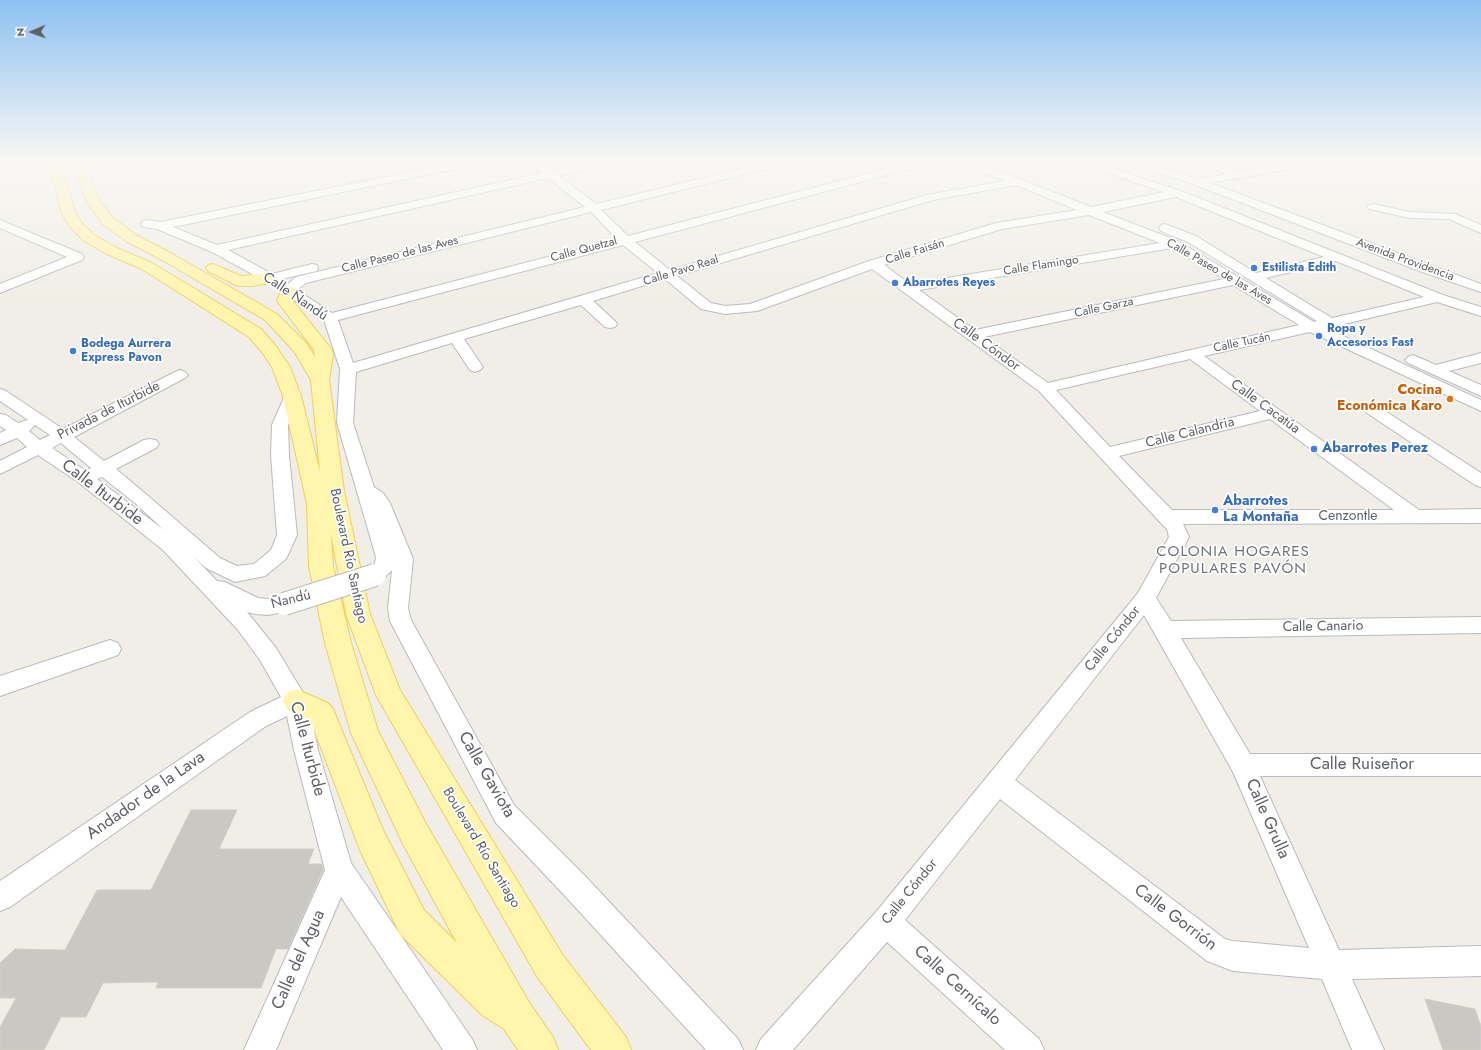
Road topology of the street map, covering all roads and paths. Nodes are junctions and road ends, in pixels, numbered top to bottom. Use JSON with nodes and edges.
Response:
{"nodes":[{"id":1,"x":67,"y":208,"type":"edge"},
{"id":2,"x":99,"y":208,"type":"edge"},
{"id":3,"x":247,"y":208,"type":"edge"},
{"id":4,"x":399,"y":208,"type":"edge"},
{"id":5,"x":567,"y":208,"type":"edge"},
{"id":6,"x":569,"y":208,"type":"edge"},
{"id":7,"x":593,"y":208,"type":"edge"},
{"id":8,"x":742,"y":208,"type":"edge"},
{"id":9,"x":894,"y":208,"type":"edge"},
{"id":10,"x":1082,"y":208,"type":"edge"},
{"id":11,"x":1102,"y":208,"type":"edge"},
{"id":12,"x":1115,"y":208,"type":"edge"},
{"id":13,"x":1215,"y":208,"type":"edge"},
{"id":14,"x":1266,"y":208,"type":"edge"},
{"id":15,"x":1378,"y":208,"type":"edge"},
{"id":16,"x":1090,"y":211,"type":"junction"},
{"id":17,"x":0,"y":224,"type":"edge"},
{"id":18,"x":147,"y":224,"type":"dead end"},
{"id":19,"x":160,"y":226,"type":"junction"},
{"id":20,"x":1481,"y":230,"type":"edge"},
{"id":21,"x":624,"y":239,"type":"junction"},
{"id":22,"x":1174,"y":244,"type":"junction"},
{"id":23,"x":216,"y":249,"type":"junction"},
{"id":24,"x":1339,"y":257,"type":"junction"},
{"id":25,"x":169,"y":258,"type":"junction"},
{"id":26,"x":874,"y":264,"type":"junction"},
{"id":27,"x":148,"y":266,"type":"junction"},
{"id":28,"x":667,"y":276,"type":"junction"},
{"id":29,"x":1254,"y":277,"type":"junction"},
{"id":30,"x":270,"y":278,"type":"junction"},
{"id":31,"x":1235,"y":281,"type":"junction"},
{"id":32,"x":907,"y":288,"type":"junction"},
{"id":33,"x":1481,"y":288,"type":"edge"},
{"id":34,"x":0,"y":289,"type":"edge"},
{"id":35,"x":288,"y":291,"type":"junction"},
{"id":36,"x":1438,"y":298,"type":"junction"},
{"id":37,"x":584,"y":300,"type":"junction"},
{"id":38,"x":1481,"y":312,"type":"edge"},
{"id":39,"x":330,"y":318,"type":"junction"},
{"id":40,"x":1330,"y":323,"type":"junction"},
{"id":41,"x":610,"y":324,"type":"dead end"},
{"id":42,"x":1312,"y":327,"type":"junction"},
{"id":43,"x":973,"y":335,"type":"junction"},
{"id":44,"x":456,"y":338,"type":"junction"},
{"id":45,"x":1192,"y":354,"type":"junction"},
{"id":46,"x":1481,"y":358,"type":"edge"},
{"id":47,"x":475,"y":367,"type":"dead end"},
{"id":48,"x":348,"y":369,"type":"junction"},
{"id":49,"x":1435,"y":370,"type":"junction"},
{"id":50,"x":180,"y":375,"type":"dead end"},
{"id":51,"x":320,"y":380,"type":"junction"},
{"id":52,"x":1045,"y":388,"type":"junction"},
{"id":53,"x":1481,"y":391,"type":"edge"},
{"id":54,"x":0,"y":394,"type":"edge"},
{"id":55,"x":292,"y":396,"type":"junction"},
{"id":56,"x":1481,"y":406,"type":"edge"},
{"id":57,"x":1373,"y":410,"type":"dead end"},
{"id":58,"x":1274,"y":413,"type":"junction"},
{"id":59,"x":0,"y":419,"type":"edge"},
{"id":60,"x":38,"y":420,"type":"junction"},
{"id":61,"x":18,"y":430,"type":"junction"},
{"id":62,"x":62,"y":435,"type":"junction"},
{"id":63,"x":0,"y":440,"type":"edge"},
{"id":64,"x":150,"y":444,"type":"dead end"},
{"id":65,"x":38,"y":447,"type":"junction"},
{"id":66,"x":1107,"y":453,"type":"junction"},
{"id":67,"x":0,"y":468,"type":"edge"},
{"id":68,"x":103,"y":468,"type":"junction"},
{"id":69,"x":84,"y":478,"type":"junction"},
{"id":70,"x":1481,"y":481,"type":"edge"},
{"id":71,"x":365,"y":490,"type":"junction"},
{"id":72,"x":1415,"y":516,"type":"junction"},
{"id":73,"x":1481,"y":516,"type":"edge"},
{"id":74,"x":1167,"y":517,"type":"junction"},
{"id":75,"x":213,"y":563,"type":"junction"},
{"id":76,"x":376,"y":575,"type":"joint"},
{"id":77,"x":202,"y":579,"type":"junction"},
{"id":78,"x":1145,"y":599,"type":"junction"},
{"id":79,"x":1481,"y":625,"type":"edge"},
{"id":80,"x":1165,"y":630,"type":"junction"},
{"id":81,"x":110,"y":649,"type":"dead end"},
{"id":82,"x":0,"y":686,"type":"edge"},
{"id":83,"x":296,"y":701,"type":"junction"},
{"id":84,"x":1244,"y":765,"type":"junction"},
{"id":85,"x":1481,"y":765,"type":"edge"},
{"id":86,"x":998,"y":782,"type":"junction"},
{"id":87,"x":339,"y":870,"type":"junction"},
{"id":88,"x":0,"y":898,"type":"edge"},
{"id":89,"x":886,"y":922,"type":"junction"},
{"id":90,"x":1481,"y":961,"type":"edge"},
{"id":91,"x":1331,"y":964,"type":"junction"},
{"id":92,"x":517,"y":1017,"type":"junction"},
{"id":93,"x":260,"y":1050,"type":"edge"},
{"id":94,"x":461,"y":1050,"type":"edge"},
{"id":95,"x":540,"y":1050,"type":"edge"},
{"id":96,"x":613,"y":1050,"type":"edge"},
{"id":97,"x":727,"y":1050,"type":"edge"},
{"id":98,"x":772,"y":1050,"type":"edge"},
{"id":99,"x":1028,"y":1050,"type":"edge"},
{"id":100,"x":1368,"y":1050,"type":"edge"}],
"edges":[{"from":1,"to":27,"type":"main road","name":"Boulevard Río Santiago"},
{"from":2,"to":25,"type":"main road","name":"Boulevard Río Santiago"},
{"from":3,"to":19,"type":"street"},
{"from":4,"to":23,"type":"street"},
{"from":5,"to":30,"type":"street","name":"Calle Paseo de las Aves"},
{"from":6,"to":35,"type":"street","name":"Calle Paseo de las Aves"},
{"from":7,"to":21,"type":"street","name":"Calle Faisán"},
{"from":8,"to":21,"type":"street","name":"Calle Quetzal"},
{"from":9,"to":28,"type":"street","name":"Calle Pavo Real"},
{"from":10,"to":16,"type":"street","name":"Calle Paseo de las Aves"},
{"from":11,"to":16,"type":"street","name":"Calle Faisán"},
{"from":12,"to":29,"type":"street","name":"Calle Paseo de las Aves"},
{"from":13,"to":24,"type":"street"},
{"from":14,"to":33,"type":"street","name":"Avenida Providencia"},
{"from":15,"to":20,"type":"street"},
{"from":16,"to":22,"type":"street","name":"Calle Paseo de las Aves"},
{"from":16,"to":26,"type":"street","name":"Calle Faisán"},
{"from":17,"to":34,"type":"street"},
{"from":18,"to":19,"type":"street","name":"Calle Ñandú"},
{"from":19,"to":23,"type":"street","name":"Calle Ñandú"},
{"from":21,"to":28,"type":"street","name":"Calle Faisán"},
{"from":21,"to":39,"type":"street","name":"Calle Quetzal"},
{"from":22,"to":31,"type":"street","name":"Calle Paseo de las Aves"},
{"from":22,"to":32,"type":"street","name":"Calle Flamingo"},
{"from":23,"to":30,"type":"street","name":"Calle Ñandú"},
{"from":24,"to":29,"type":"street"},
{"from":24,"to":36,"type":"street"},
{"from":25,"to":27,"type":"main road"},
{"from":25,"to":30,"type":"main road"},
{"from":25,"to":51,"type":"main road","name":"Boulevard Río Santiago"},
{"from":26,"to":28,"type":"street","name":"Calle Faisán"},
{"from":26,"to":32,"type":"street","name":"Calle Cóndor"},
{"from":27,"to":55,"type":"main road","name":"Boulevard Río Santiago"},
{"from":28,"to":37,"type":"street","name":"Calle Pavo Real"},
{"from":29,"to":40,"type":"street","name":"Calle Paseo de las Aves"},
{"from":30,"to":35,"type":"street","name":"Calle Ñandú"},
{"from":31,"to":42,"type":"street","name":"Calle Paseo de las Aves"},
{"from":31,"to":43,"type":"street","name":"Calle Garza"},
{"from":32,"to":43,"type":"street","name":"Calle Cóndor"},
{"from":35,"to":39,"type":"street","name":"Calle Ñandú"},
{"from":35,"to":51,"type":"main road"},
{"from":36,"to":38,"type":"street"},
{"from":36,"to":40,"type":"street","name":"Calle Tucán"},
{"from":37,"to":41,"type":"street"},
{"from":37,"to":44,"type":"street","name":"Calle Pavo Real"},
{"from":39,"to":48,"type":"street","name":"Calle Ñandú"},
{"from":40,"to":42,"type":"street","name":"Calle Tucán"},
{"from":40,"to":49,"type":"street","name":"Calle Paseo de las Aves"},
{"from":42,"to":45,"type":"street","name":"Calle Tucán"},
{"from":42,"to":56,"type":"street","name":"Calle Paseo de las Aves"},
{"from":43,"to":52,"type":"street","name":"Calle Cóndor"},
{"from":44,"to":47,"type":"street"},
{"from":44,"to":48,"type":"street","name":"Calle Pavo Real"},
{"from":45,"to":52,"type":"street","name":"Calle Tucán"},
{"from":45,"to":58,"type":"street","name":"Calle Cacatúa"},
{"from":46,"to":49,"type":"street"},
{"from":48,"to":71,"type":"street","name":"Calle Ñandú"},
{"from":49,"to":53,"type":"street","name":"Calle Paseo de las Aves"},
{"from":50,"to":62,"type":"street","name":"Privada de Iturbide"},
{"from":51,"to":96,"type":"main road","name":"Boulevard Río Santiago"},
{"from":52,"to":66,"type":"street","name":"Calle Cóndor"},
{"from":54,"to":60,"type":"street","name":"Calle Iturbide"},
{"from":55,"to":75,"type":"street","name":"Calle Iturbide"},
{"from":55,"to":92,"type":"main road","name":"Boulevard Río Santiago"},
{"from":57,"to":70,"type":"street"},
{"from":58,"to":66,"type":"street","name":"Calle Calandria"},
{"from":58,"to":72,"type":"street","name":"Calle Cacatúa"},
{"from":59,"to":61,"type":"street","name":"Calle Iturbide"},
{"from":60,"to":61,"type":"street"},
{"from":60,"to":62,"type":"street","name":"Calle Iturbide"},
{"from":61,"to":63,"type":"street"},
{"from":61,"to":65,"type":"street","name":"Calle Iturbide"},
{"from":62,"to":65,"type":"street","name":"Privada de Iturbide"},
{"from":62,"to":68,"type":"street","name":"Calle Iturbide"},
{"from":64,"to":68,"type":"street"},
{"from":65,"to":67,"type":"street","name":"Privada de Iturbide"},
{"from":65,"to":69,"type":"street","name":"Calle Iturbide"},
{"from":66,"to":74,"type":"street","name":"Calle Cóndor"},
{"from":68,"to":69,"type":"street"},
{"from":68,"to":75,"type":"street","name":"Calle Iturbide"},
{"from":69,"to":77,"type":"street","name":"Calle Iturbide"},
{"from":71,"to":76,"type":"street","name":"Calle Ñandú"},
{"from":71,"to":97,"type":"street","name":"Calle Gaviota"},
{"from":72,"to":73,"type":"street","name":"Cenzontle"},
{"from":72,"to":74,"type":"street","name":"Cenzontle"},
{"from":74,"to":78,"type":"street","name":"Calle Cóndor"},
{"from":75,"to":77,"type":"street"},
{"from":76,"to":77,"type":"street","name":"Ñandú","bridge":true},
{"from":77,"to":83,"type":"street","name":"Calle Iturbide"},
{"from":78,"to":80,"type":"street","name":"Calle Grulla"},
{"from":78,"to":86,"type":"street","name":"Calle Cóndor"},
{"from":79,"to":80,"type":"street","name":"Calle Canario"},
{"from":80,"to":84,"type":"street","name":"Calle Grulla"},
{"from":81,"to":82,"type":"street"},
{"from":83,"to":87,"type":"street","name":"Calle Iturbide"},
{"from":83,"to":88,"type":"street","name":"Andador de la Lava"},
{"from":83,"to":92,"type":"main road"},
{"from":84,"to":85,"type":"street","name":"Calle Ruiseñor"},
{"from":84,"to":91,"type":"street","name":"Calle Grulla"},
{"from":86,"to":89,"type":"street","name":"Calle Cóndor"},
{"from":86,"to":91,"type":"street","name":"Calle Gorrión"},
{"from":87,"to":93,"type":"street","name":"Calle del Agua"},
{"from":87,"to":94,"type":"street","name":"Calle Iturbide"},
{"from":89,"to":98,"type":"street","name":"Calle Cóndor"},
{"from":89,"to":99,"type":"street","name":"Calle Cernícalo"},
{"from":90,"to":91,"type":"street","name":"Calle Gorrión"},
{"from":91,"to":100,"type":"street","name":"Calle Grulla"},
{"from":92,"to":95,"type":"main road","name":"Boulevard Río Santiago"}]}
